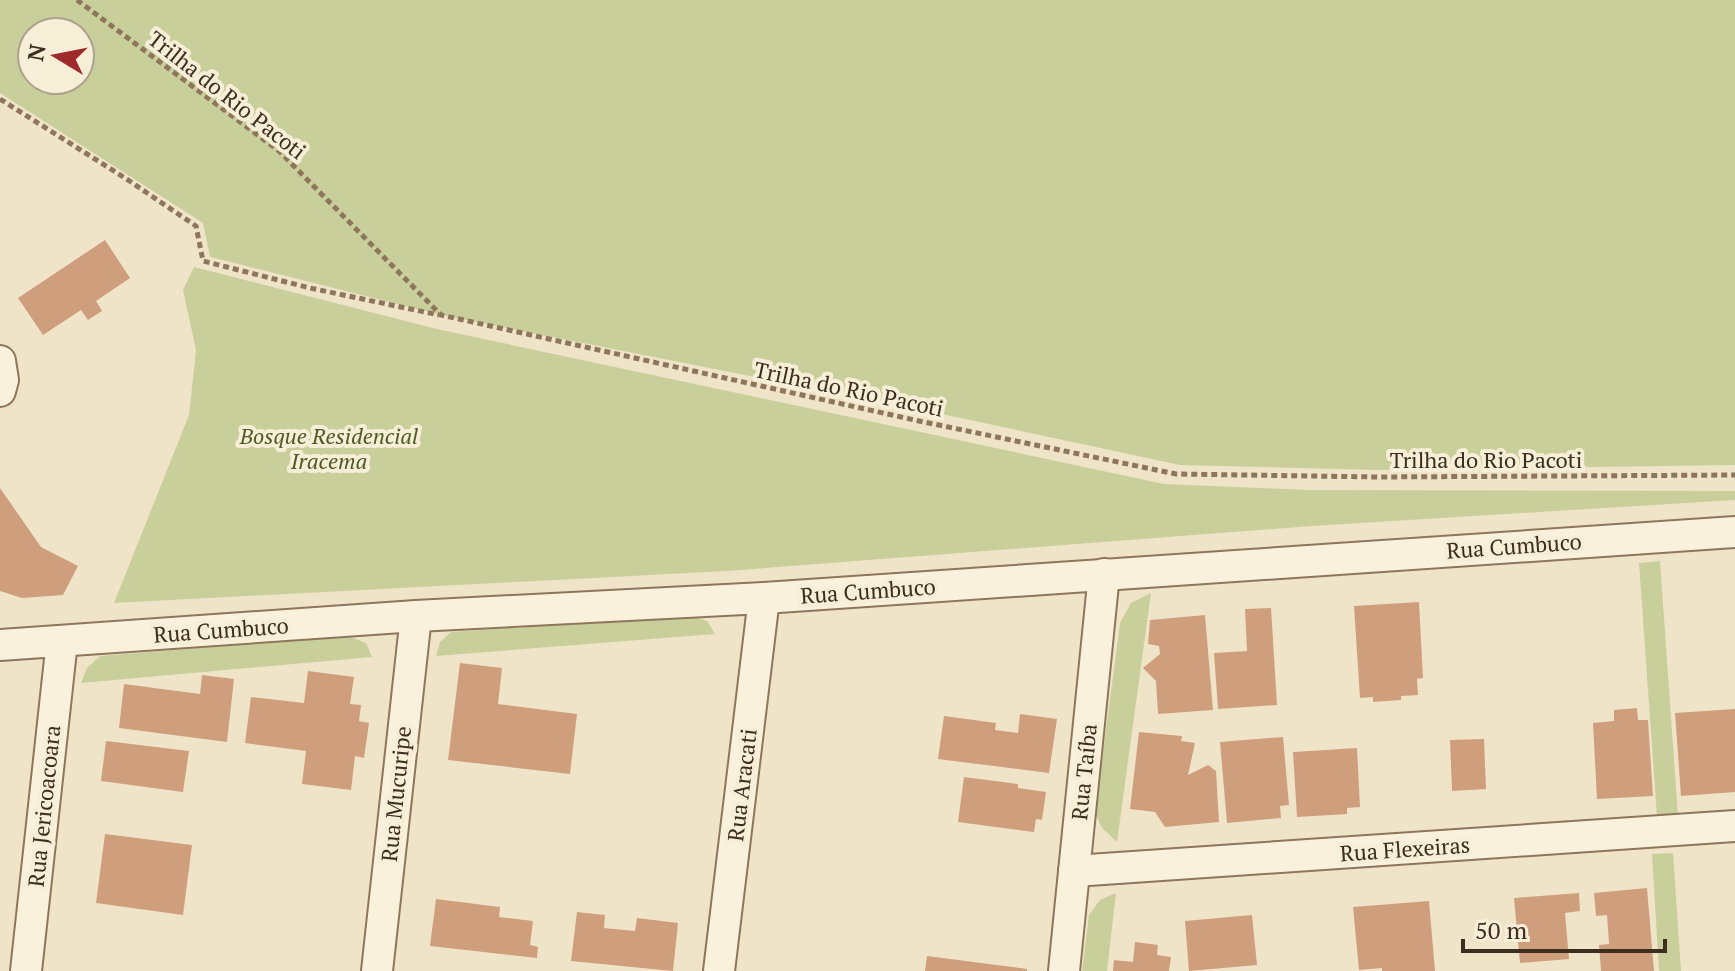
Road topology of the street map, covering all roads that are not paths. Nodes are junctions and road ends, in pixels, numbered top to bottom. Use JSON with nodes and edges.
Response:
{"nodes":[{"id":1,"x":0,"y":361,"type":"edge"},
{"id":2,"x":0,"y":391,"type":"edge"},
{"id":3,"x":1735,"y":532,"type":"edge"},
{"id":4,"x":1104,"y":574,"type":"junction"},
{"id":5,"x":764,"y":598,"type":"junction"},
{"id":6,"x":416,"y":616,"type":"junction"},
{"id":7,"x":62,"y":641,"type":"junction"},
{"id":8,"x":0,"y":645,"type":"edge"},
{"id":9,"x":1735,"y":826,"type":"edge"},
{"id":10,"x":1074,"y":871,"type":"junction"},
{"id":11,"x":26,"y":971,"type":"edge"},
{"id":12,"x":377,"y":971,"type":"edge"},
{"id":13,"x":719,"y":971,"type":"edge"},
{"id":14,"x":1064,"y":971,"type":"edge"}],
"edges":[{"from":1,"to":2,"type":"street"},
{"from":3,"to":4,"type":"street","name":"Rua Cumbuco"},
{"from":4,"to":5,"type":"street","name":"Rua Cumbuco"},
{"from":4,"to":10,"type":"street","name":"Rua Taíba"},
{"from":5,"to":6,"type":"street","name":"Rua Cumbuco"},
{"from":5,"to":13,"type":"street","name":"Rua Aracati"},
{"from":6,"to":7,"type":"street","name":"Rua Cumbuco"},
{"from":6,"to":12,"type":"street","name":"Rua Mucuripe"},
{"from":7,"to":8,"type":"street","name":"Rua Cumbuco"},
{"from":7,"to":11,"type":"street","name":"Rua Jericoacoara"},
{"from":9,"to":10,"type":"street","name":"Rua Flexeiras"},
{"from":10,"to":14,"type":"street","name":"Rua Taíba"}]}
